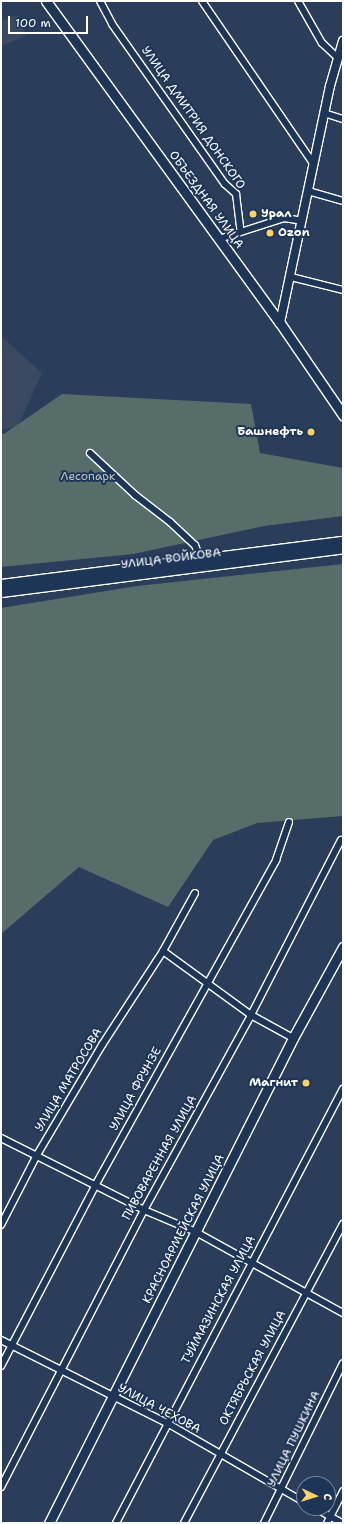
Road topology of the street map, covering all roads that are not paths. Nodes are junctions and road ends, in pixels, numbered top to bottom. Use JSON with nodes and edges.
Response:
{"nodes":[{"id":1,"x":46,"y":1,"type":"edge"},
{"id":2,"x":100,"y":1,"type":"edge"},
{"id":3,"x":202,"y":1,"type":"edge"},
{"id":4,"x":298,"y":1,"type":"edge"},
{"id":5,"x":343,"y":41,"type":"edge"},
{"id":6,"x":337,"y":57,"type":"junction"},
{"id":7,"x":324,"y":113,"type":"junction"},
{"id":8,"x":343,"y":119,"type":"edge"},
{"id":9,"x":313,"y":163,"type":"junction"},
{"id":10,"x":308,"y":191,"type":"junction"},
{"id":11,"x":343,"y":201,"type":"edge"},
{"id":12,"x":302,"y":221,"type":"junction"},
{"id":13,"x":241,"y":232,"type":"junction"},
{"id":14,"x":219,"y":239,"type":"junction"},
{"id":15,"x":291,"y":277,"type":"junction"},
{"id":16,"x":343,"y":290,"type":"edge"},
{"id":17,"x":280,"y":323,"type":"junction"},
{"id":18,"x":343,"y":415,"type":"edge"},
{"id":19,"x":90,"y":452,"type":"dead end"},
{"id":20,"x":343,"y":541,"type":"edge"},
{"id":21,"x":343,"y":548,"type":"edge"},
{"id":22,"x":200,"y":559,"type":"junction"},
{"id":23,"x":1,"y":584,"type":"edge"},
{"id":24,"x":1,"y":592,"type":"edge"},
{"id":25,"x":289,"y":822,"type":"dead end"},
{"id":26,"x":341,"y":840,"type":"dead end"},
{"id":27,"x":195,"y":893,"type":"dead end"},
{"id":28,"x":343,"y":947,"type":"edge"},
{"id":29,"x":163,"y":951,"type":"junction"},
{"id":30,"x":208,"y":982,"type":"junction"},
{"id":31,"x":251,"y":1015,"type":"junction"},
{"id":32,"x":293,"y":1038,"type":"junction"},
{"id":33,"x":343,"y":1089,"type":"edge"},
{"id":34,"x":1,"y":1138,"type":"edge"},
{"id":35,"x":37,"y":1155,"type":"junction"},
{"id":36,"x":96,"y":1184,"type":"junction"},
{"id":37,"x":144,"y":1210,"type":"junction"},
{"id":38,"x":343,"y":1224,"type":"edge"},
{"id":39,"x":1,"y":1225,"type":"edge"},
{"id":40,"x":196,"y":1232,"type":"junction"},
{"id":41,"x":251,"y":1263,"type":"junction"},
{"id":42,"x":306,"y":1292,"type":"junction"},
{"id":43,"x":343,"y":1312,"type":"edge"},
{"id":44,"x":1,"y":1340,"type":"edge"},
{"id":45,"x":12,"y":1345,"type":"junction"},
{"id":46,"x":343,"y":1363,"type":"edge"},
{"id":47,"x":1,"y":1366,"type":"edge"},
{"id":48,"x":61,"y":1370,"type":"junction"},
{"id":49,"x":113,"y":1397,"type":"junction"},
{"id":50,"x":167,"y":1423,"type":"junction"},
{"id":51,"x":220,"y":1454,"type":"junction"},
{"id":52,"x":1,"y":1488,"type":"edge"},
{"id":53,"x":282,"y":1490,"type":"junction"},
{"id":54,"x":343,"y":1491,"type":"edge"},
{"id":55,"x":296,"y":1498,"type":"edge"},
{"id":56,"x":336,"y":1504,"type":"edge"},
{"id":57,"x":330,"y":1516,"type":"joint"},
{"id":58,"x":49,"y":1523,"type":"edge"},
{"id":59,"x":116,"y":1523,"type":"edge"},
{"id":60,"x":184,"y":1523,"type":"edge"},
{"id":61,"x":264,"y":1523,"type":"edge"},
{"id":62,"x":327,"y":1523,"type":"edge"},
{"id":63,"x":342,"y":1523,"type":"edge"}],
"edges":[{"from":1,"to":14,"type":"main road","name":"ОБЪЕЗДНАЯ УЛИЦА"},
{"from":2,"to":13,"type":"street","name":"УЛИЦА ДМИТРИЯ ДОНСКОГО"},
{"from":3,"to":9,"type":"street"},
{"from":4,"to":6,"type":"street"},
{"from":5,"to":6,"type":"street"},
{"from":6,"to":7,"type":"street"},
{"from":7,"to":8,"type":"street"},
{"from":7,"to":9,"type":"street"},
{"from":9,"to":10,"type":"street"},
{"from":10,"to":11,"type":"street"},
{"from":10,"to":12,"type":"street"},
{"from":12,"to":13,"type":"street"},
{"from":12,"to":15,"type":"street"},
{"from":13,"to":14,"type":"street"},
{"from":14,"to":17,"type":"main road","name":"ОБЪЕЗДНАЯ УЛИЦА"},
{"from":15,"to":16,"type":"street"},
{"from":15,"to":17,"type":"street"},
{"from":17,"to":18,"type":"main road","name":"ОБЪЕЗДНАЯ УЛИЦА"},
{"from":19,"to":22,"type":"street"},
{"from":20,"to":22,"type":"main road","name":"УЛИЦА ВОЙКОВА"},
{"from":21,"to":24,"type":"main road","name":"УЛИЦА ВОЙКОВА"},
{"from":22,"to":23,"type":"main road","name":"УЛИЦА ВОЙКОВА"},
{"from":25,"to":30,"type":"street","name":"УЛИЦА ФРУНЗЕ"},
{"from":26,"to":31,"type":"street","name":"ПИВОВАРЕННАЯ УЛИЦА"},
{"from":27,"to":29,"type":"street","name":"УЛИЦА МАТРОСОВА"},
{"from":28,"to":32,"type":"main road","name":"КРАСНОАРМЕЙСКАЯ УЛИЦА"},
{"from":29,"to":30,"type":"street"},
{"from":29,"to":35,"type":"street","name":"УЛИЦА МАТРОСОВА"},
{"from":30,"to":31,"type":"street"},
{"from":30,"to":36,"type":"street","name":"УЛИЦА ФРУНЗЕ"},
{"from":31,"to":32,"type":"street"},
{"from":31,"to":37,"type":"street","name":"ПИВОВАРЕННАЯ УЛИЦА"},
{"from":32,"to":40,"type":"main road","name":"КРАСНОАРМЕЙСКАЯ УЛИЦА"},
{"from":33,"to":41,"type":"street","name":"ТУЙМАЗИНСКАЯ УЛИЦА"},
{"from":34,"to":35,"type":"street"},
{"from":35,"to":36,"type":"street"},
{"from":35,"to":39,"type":"street","name":"УЛИЦА МАТРОСОВА"},
{"from":36,"to":37,"type":"street"},
{"from":36,"to":45,"type":"street","name":"УЛИЦА ФРУНЗЕ"},
{"from":37,"to":40,"type":"street"},
{"from":37,"to":48,"type":"street","name":"ПИВОВАРЕННАЯ УЛИЦА"},
{"from":38,"to":42,"type":"street","name":"ОКТЯБРЬСКАЯ УЛИЦА"},
{"from":40,"to":41,"type":"street"},
{"from":40,"to":49,"type":"main road","name":"КРАСНОАРМЕЙСКАЯ УЛИЦА"},
{"from":41,"to":42,"type":"street"},
{"from":41,"to":50,"type":"street","name":"ТУЙМАЗИНСКАЯ УЛИЦА"},
{"from":42,"to":43,"type":"street"},
{"from":42,"to":51,"type":"street","name":"ОКТЯБРЬСКАЯ УЛИЦА"},
{"from":44,"to":45,"type":"street","name":"УЛИЦА ЧЕХОВА"},
{"from":45,"to":47,"type":"street","name":"УЛИЦА ФРУНЗЕ"},
{"from":45,"to":48,"type":"street","name":"УЛИЦА ЧЕХОВА"},
{"from":46,"to":53,"type":"street","name":"УЛИЦА ПУШКИНА"},
{"from":48,"to":49,"type":"street","name":"УЛИЦА ЧЕХОВА"},
{"from":48,"to":52,"type":"street","name":"ПИВОВАРЕННАЯ УЛИЦА"},
{"from":49,"to":50,"type":"street","name":"УЛИЦА ЧЕХОВА"},
{"from":49,"to":58,"type":"main road","name":"КРАСНОАРМЕЙСКАЯ УЛИЦА"},
{"from":50,"to":51,"type":"street","name":"УЛИЦА ЧЕХОВА"},
{"from":50,"to":59,"type":"street","name":"ТУЙМАЗИНСКАЯ УЛИЦА"},
{"from":51,"to":53,"type":"street","name":"УЛИЦА ЧЕХОВА"},
{"from":51,"to":60,"type":"street","name":"ОКТЯБРЬСКАЯ УЛИЦА"},
{"from":53,"to":55,"type":"street","name":"УЛИЦА ЧЕХОВА"},
{"from":53,"to":61,"type":"street","name":"УЛИЦА ПУШКИНА"},
{"from":54,"to":56,"type":"street"},
{"from":57,"to":62,"type":"street"},
{"from":57,"to":63,"type":"street"}]}
